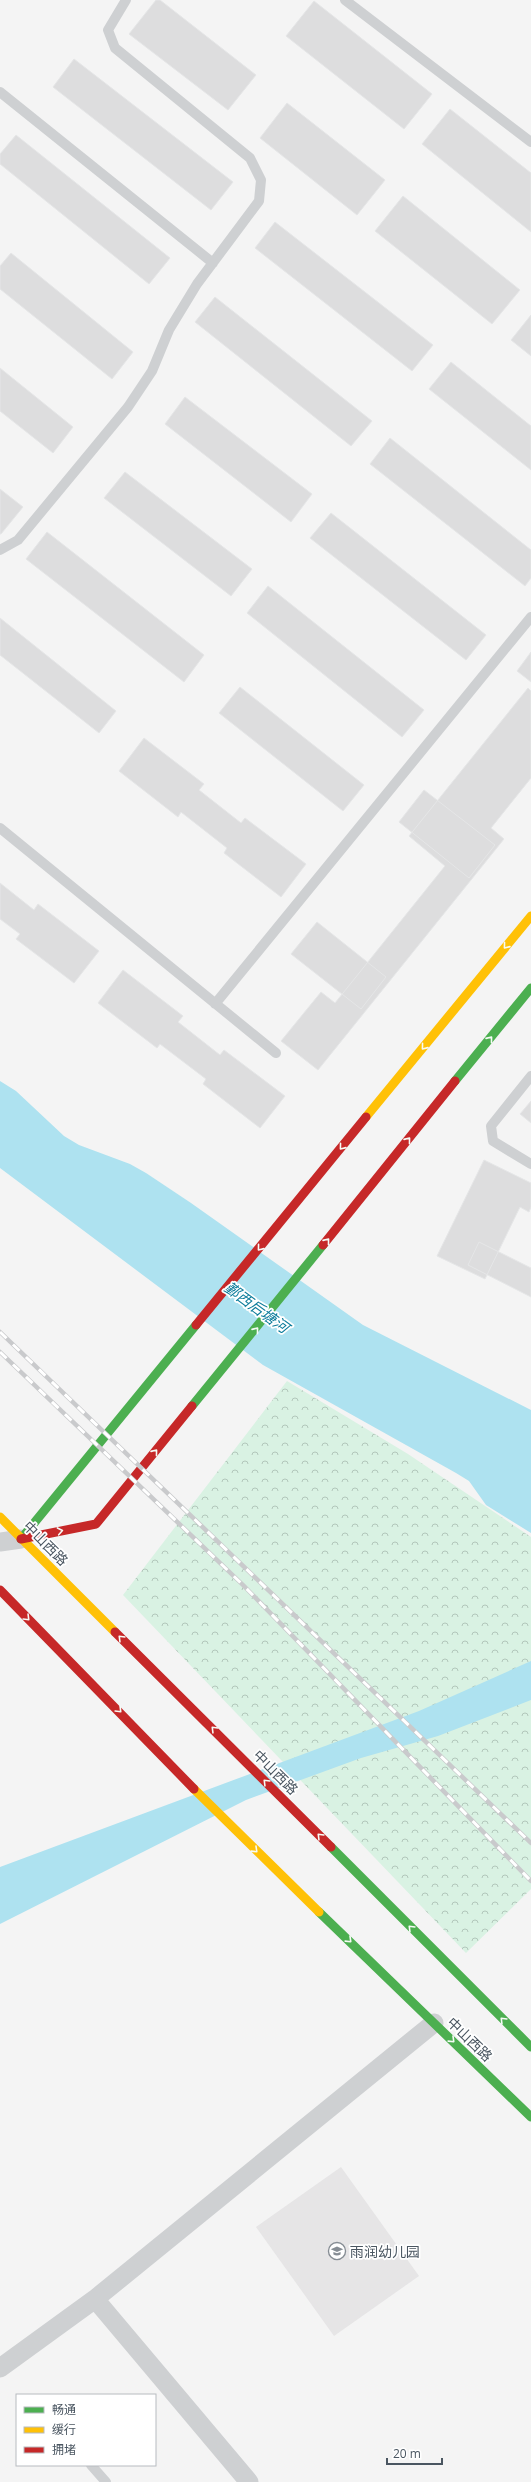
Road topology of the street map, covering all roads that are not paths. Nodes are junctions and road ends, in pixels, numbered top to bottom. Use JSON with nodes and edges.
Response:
{"nodes":[{"id":1,"x":126,"y":0,"type":"edge"},
{"id":2,"x":345,"y":0,"type":"edge"},
{"id":3,"x":0,"y":92,"type":"edge"},
{"id":4,"x":531,"y":142,"type":"edge"},
{"id":5,"x":213,"y":263,"type":"junction"},
{"id":6,"x":0,"y":550,"type":"edge"},
{"id":7,"x":531,"y":617,"type":"edge"},
{"id":8,"x":0,"y":828,"type":"edge"},
{"id":9,"x":531,"y":916,"type":"edge"},
{"id":10,"x":531,"y":988,"type":"edge"},
{"id":11,"x":215,"y":1004,"type":"junction"},
{"id":12,"x":276,"y":1053,"type":"dead end"},
{"id":13,"x":531,"y":1076,"type":"edge"},
{"id":14,"x":531,"y":1164,"type":"edge"},
{"id":15,"x":0,"y":1518,"type":"edge"},
{"id":16,"x":22,"y":1539,"type":"junction"},
{"id":17,"x":0,"y":1542,"type":"edge"},
{"id":18,"x":0,"y":1590,"type":"edge"},
{"id":19,"x":434,"y":2023,"type":"junction"},
{"id":20,"x":531,"y":2047,"type":"edge"},
{"id":21,"x":531,"y":2117,"type":"edge"},
{"id":22,"x":95,"y":2299,"type":"junction"},
{"id":23,"x":0,"y":2368,"type":"edge"},
{"id":24,"x":92,"y":2466,"type":"edge"},
{"id":25,"x":106,"y":2482,"type":"edge"},
{"id":26,"x":249,"y":2482,"type":"edge"}],
"edges":[{"from":1,"to":5,"type":"lane"},
{"from":2,"to":4,"type":"lane"},
{"from":3,"to":5,"type":"lane"},
{"from":5,"to":6,"type":"lane"},
{"from":7,"to":11,"type":"lane"},
{"from":8,"to":11,"type":"lane"},
{"from":9,"to":16,"type":"street","one_way":true},
{"from":16,"to":10,"type":"street","one_way":true},
{"from":11,"to":12,"type":"lane"},
{"from":13,"to":14,"type":"lane"},
{"from":15,"to":16,"type":"street","name":"中山西路"},
{"from":16,"to":17,"type":"street"},
{"from":20,"to":16,"type":"street","name":"中山西路","one_way":true},
{"from":18,"to":19,"type":"street","name":"中山西路","one_way":true},
{"from":19,"to":21,"type":"street","name":"中山西路","one_way":true},
{"from":19,"to":22,"type":"street"},
{"from":22,"to":23,"type":"street"},
{"from":22,"to":26,"type":"street"},
{"from":24,"to":25,"type":"lane"}]}
